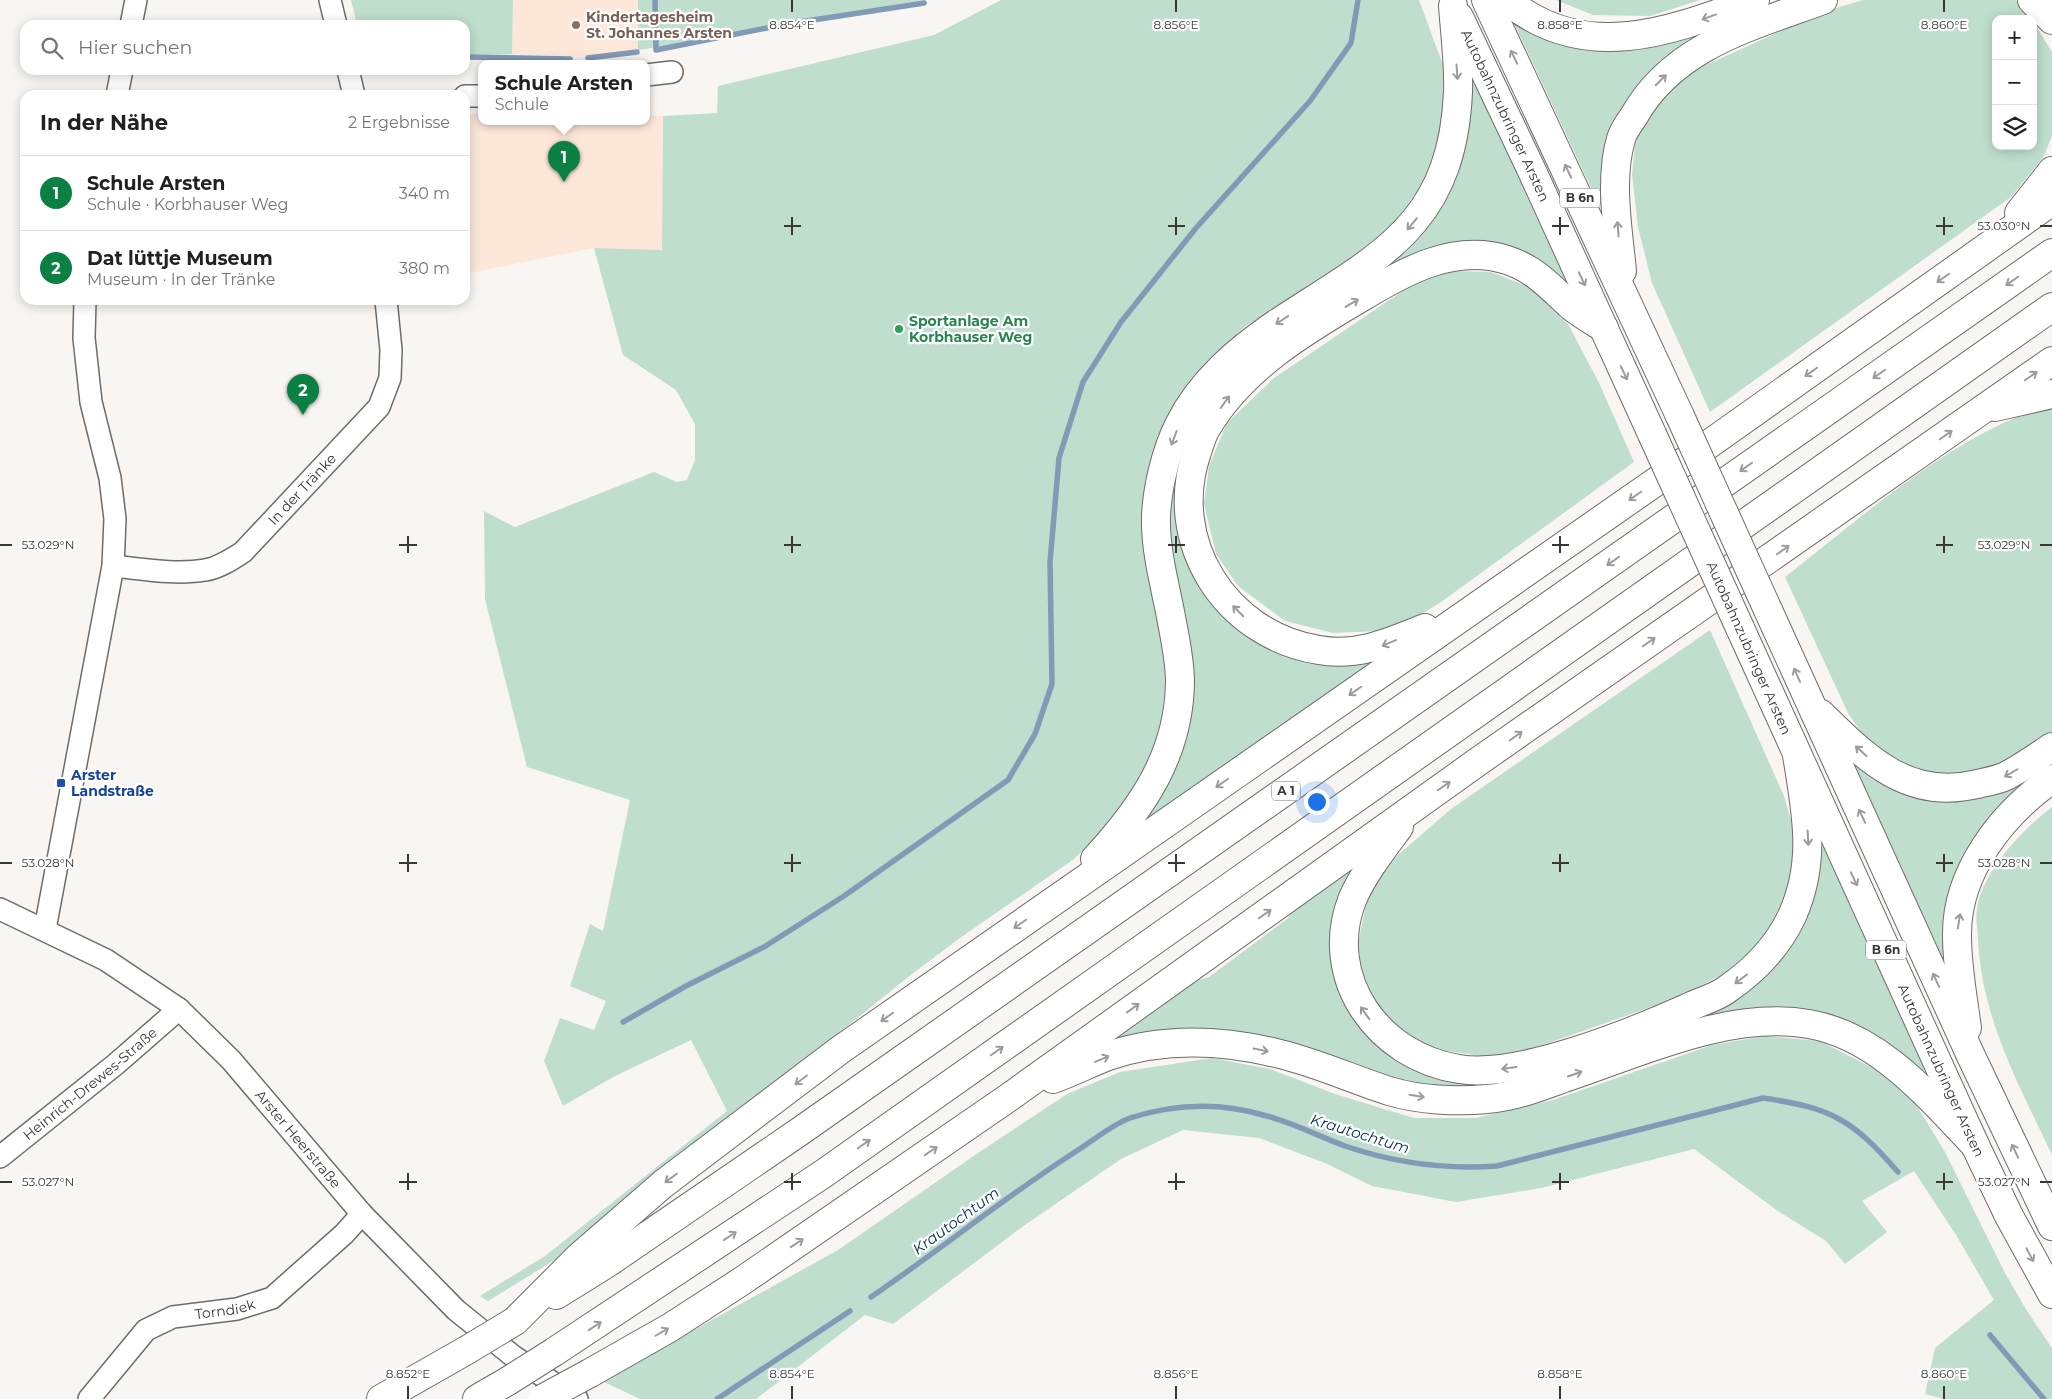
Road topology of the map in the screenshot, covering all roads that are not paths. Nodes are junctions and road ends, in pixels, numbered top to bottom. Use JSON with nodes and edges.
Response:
{"nodes":[{"id":1,"x":136,"y":0,"type":"edge"},
{"id":2,"x":330,"y":0,"type":"edge"},
{"id":3,"x":1486,"y":0,"type":"edge"},
{"id":4,"x":1506,"y":0,"type":"edge"},
{"id":5,"x":1755,"y":0,"type":"edge"},
{"id":6,"x":1822,"y":0,"type":"edge"},
{"id":7,"x":2032,"y":0,"type":"edge"},
{"id":8,"x":1452,"y":3,"type":"edge"},
{"id":9,"x":132,"y":20,"type":"edge"},
{"id":10,"x":335,"y":20,"type":"edge"},
{"id":11,"x":2052,"y":20,"type":"edge"},
{"id":12,"x":672,"y":72,"type":"dead end"},
{"id":13,"x":121,"y":75,"type":"edge"},
{"id":14,"x":349,"y":75,"type":"edge"},
{"id":15,"x":650,"y":75,"type":"edge"},
{"id":16,"x":118,"y":90,"type":"edge"},
{"id":17,"x":353,"y":90,"type":"edge"},
{"id":18,"x":2052,"y":171,"type":"edge"},
{"id":19,"x":2052,"y":201,"type":"edge"},
{"id":20,"x":1997,"y":240,"type":"junction"},
{"id":21,"x":2052,"y":253,"type":"edge"},
{"id":22,"x":1625,"y":295,"type":"junction"},
{"id":23,"x":85,"y":305,"type":"edge"},
{"id":24,"x":387,"y":305,"type":"edge"},
{"id":25,"x":2052,"y":307,"type":"edge"},
{"id":26,"x":1604,"y":328,"type":"junction"},
{"id":27,"x":2052,"y":361,"type":"edge"},
{"id":28,"x":2052,"y":394,"type":"edge"},
{"id":29,"x":1981,"y":410,"type":"junction"},
{"id":30,"x":113,"y":566,"type":"junction"},
{"id":31,"x":1482,"y":603,"type":"junction"},
{"id":32,"x":1810,"y":703,"type":"junction"},
{"id":33,"x":2052,"y":747,"type":"edge"},
{"id":34,"x":1797,"y":755,"type":"junction"},
{"id":35,"x":2052,"y":779,"type":"edge"},
{"id":36,"x":1412,"y":809,"type":"junction"},
{"id":37,"x":1060,"y":896,"type":"junction"},
{"id":38,"x":0,"y":909,"type":"edge"},
{"id":39,"x":45,"y":929,"type":"junction"},
{"id":40,"x":179,"y":1009,"type":"junction"},
{"id":41,"x":1971,"y":1056,"type":"junction"},
{"id":42,"x":1008,"y":1098,"type":"junction"},
{"id":43,"x":1975,"y":1145,"type":"junction"},
{"id":44,"x":0,"y":1157,"type":"edge"},
{"id":45,"x":362,"y":1214,"type":"junction"},
{"id":46,"x":2052,"y":1226,"type":"edge"},
{"id":47,"x":2052,"y":1294,"type":"edge"},
{"id":48,"x":515,"y":1321,"type":"junction"},
{"id":49,"x":90,"y":1399,"type":"edge"},
{"id":50,"x":381,"y":1399,"type":"edge"},
{"id":51,"x":477,"y":1399,"type":"edge"},
{"id":52,"x":542,"y":1399,"type":"edge"},
{"id":53,"x":578,"y":1399,"type":"edge"}],
"edges":[{"from":1,"to":9,"type":"street"},
{"from":2,"to":10,"type":"street"},
{"from":22,"to":3,"type":"highway","number":"B 6n","one_way":true},
{"from":5,"to":4,"type":"highway","one_way":true},
{"from":22,"to":6,"type":"highway","one_way":true},
{"from":7,"to":11,"type":"highway"},
{"from":8,"to":26,"type":"highway","name":"Autobahnzubringer Arsten","number":"B 6n","one_way":true},
{"from":8,"to":37,"type":"highway","one_way":true},
{"from":12,"to":15,"type":"street"},
{"from":13,"to":16,"type":"street"},
{"from":14,"to":17,"type":"street"},
{"from":18,"to":20,"type":"highway"},
{"from":19,"to":20,"type":"highway"},
{"from":20,"to":31,"type":"highway","one_way":true},
{"from":21,"to":48,"type":"highway","number":"A 1","one_way":true},
{"from":32,"to":22,"type":"highway","number":"B 6n","one_way":true,"bridge":true},
{"from":23,"to":30,"type":"street"},
{"from":24,"to":30,"type":"street","name":"In der Tränke"},
{"from":51,"to":25,"type":"highway","one_way":true,"bridge":true},
{"from":31,"to":26,"type":"highway","one_way":true},
{"from":26,"to":34,"type":"highway","name":"Autobahnzubringer Arsten","number":"B 6n","one_way":true,"bridge":true},
{"from":29,"to":27,"type":"highway","one_way":true},
{"from":28,"to":29,"type":"highway"},
{"from":36,"to":29,"type":"highway","one_way":true},
{"from":30,"to":39,"type":"street"},
{"from":31,"to":37,"type":"highway","one_way":true},
{"from":33,"to":32,"type":"highway","one_way":true},
{"from":41,"to":32,"type":"highway","number":"B 6n","one_way":true},
{"from":34,"to":36,"type":"highway","one_way":true},
{"from":34,"to":43,"type":"highway","name":"Autobahnzubringer Arsten","number":"B 6n","one_way":true},
{"from":41,"to":35,"type":"highway","one_way":true},
{"from":42,"to":36,"type":"highway","one_way":true},
{"from":37,"to":48,"type":"highway","one_way":true},
{"from":38,"to":39,"type":"street","name":"Arster Heerstraße"},
{"from":39,"to":40,"type":"street","name":"Arster Heerstraße"},
{"from":40,"to":44,"type":"street","name":"Heinrich-Drewes-Straße"},
{"from":40,"to":45,"type":"street","name":"Arster Heerstraße"},
{"from":46,"to":41,"type":"highway","number":"B 6n","one_way":true},
{"from":42,"to":43,"type":"highway","one_way":true},
{"from":52,"to":42,"type":"highway","one_way":true,"bridge":true},
{"from":43,"to":47,"type":"highway","name":"Autobahnzubringer Arsten","number":"B 6n","one_way":true},
{"from":45,"to":49,"type":"street","name":"Torndiek"},
{"from":45,"to":53,"type":"street","name":"Arster Heerstraße"},
{"from":48,"to":50,"type":"highway","number":"A 1","bridge":true}]}
